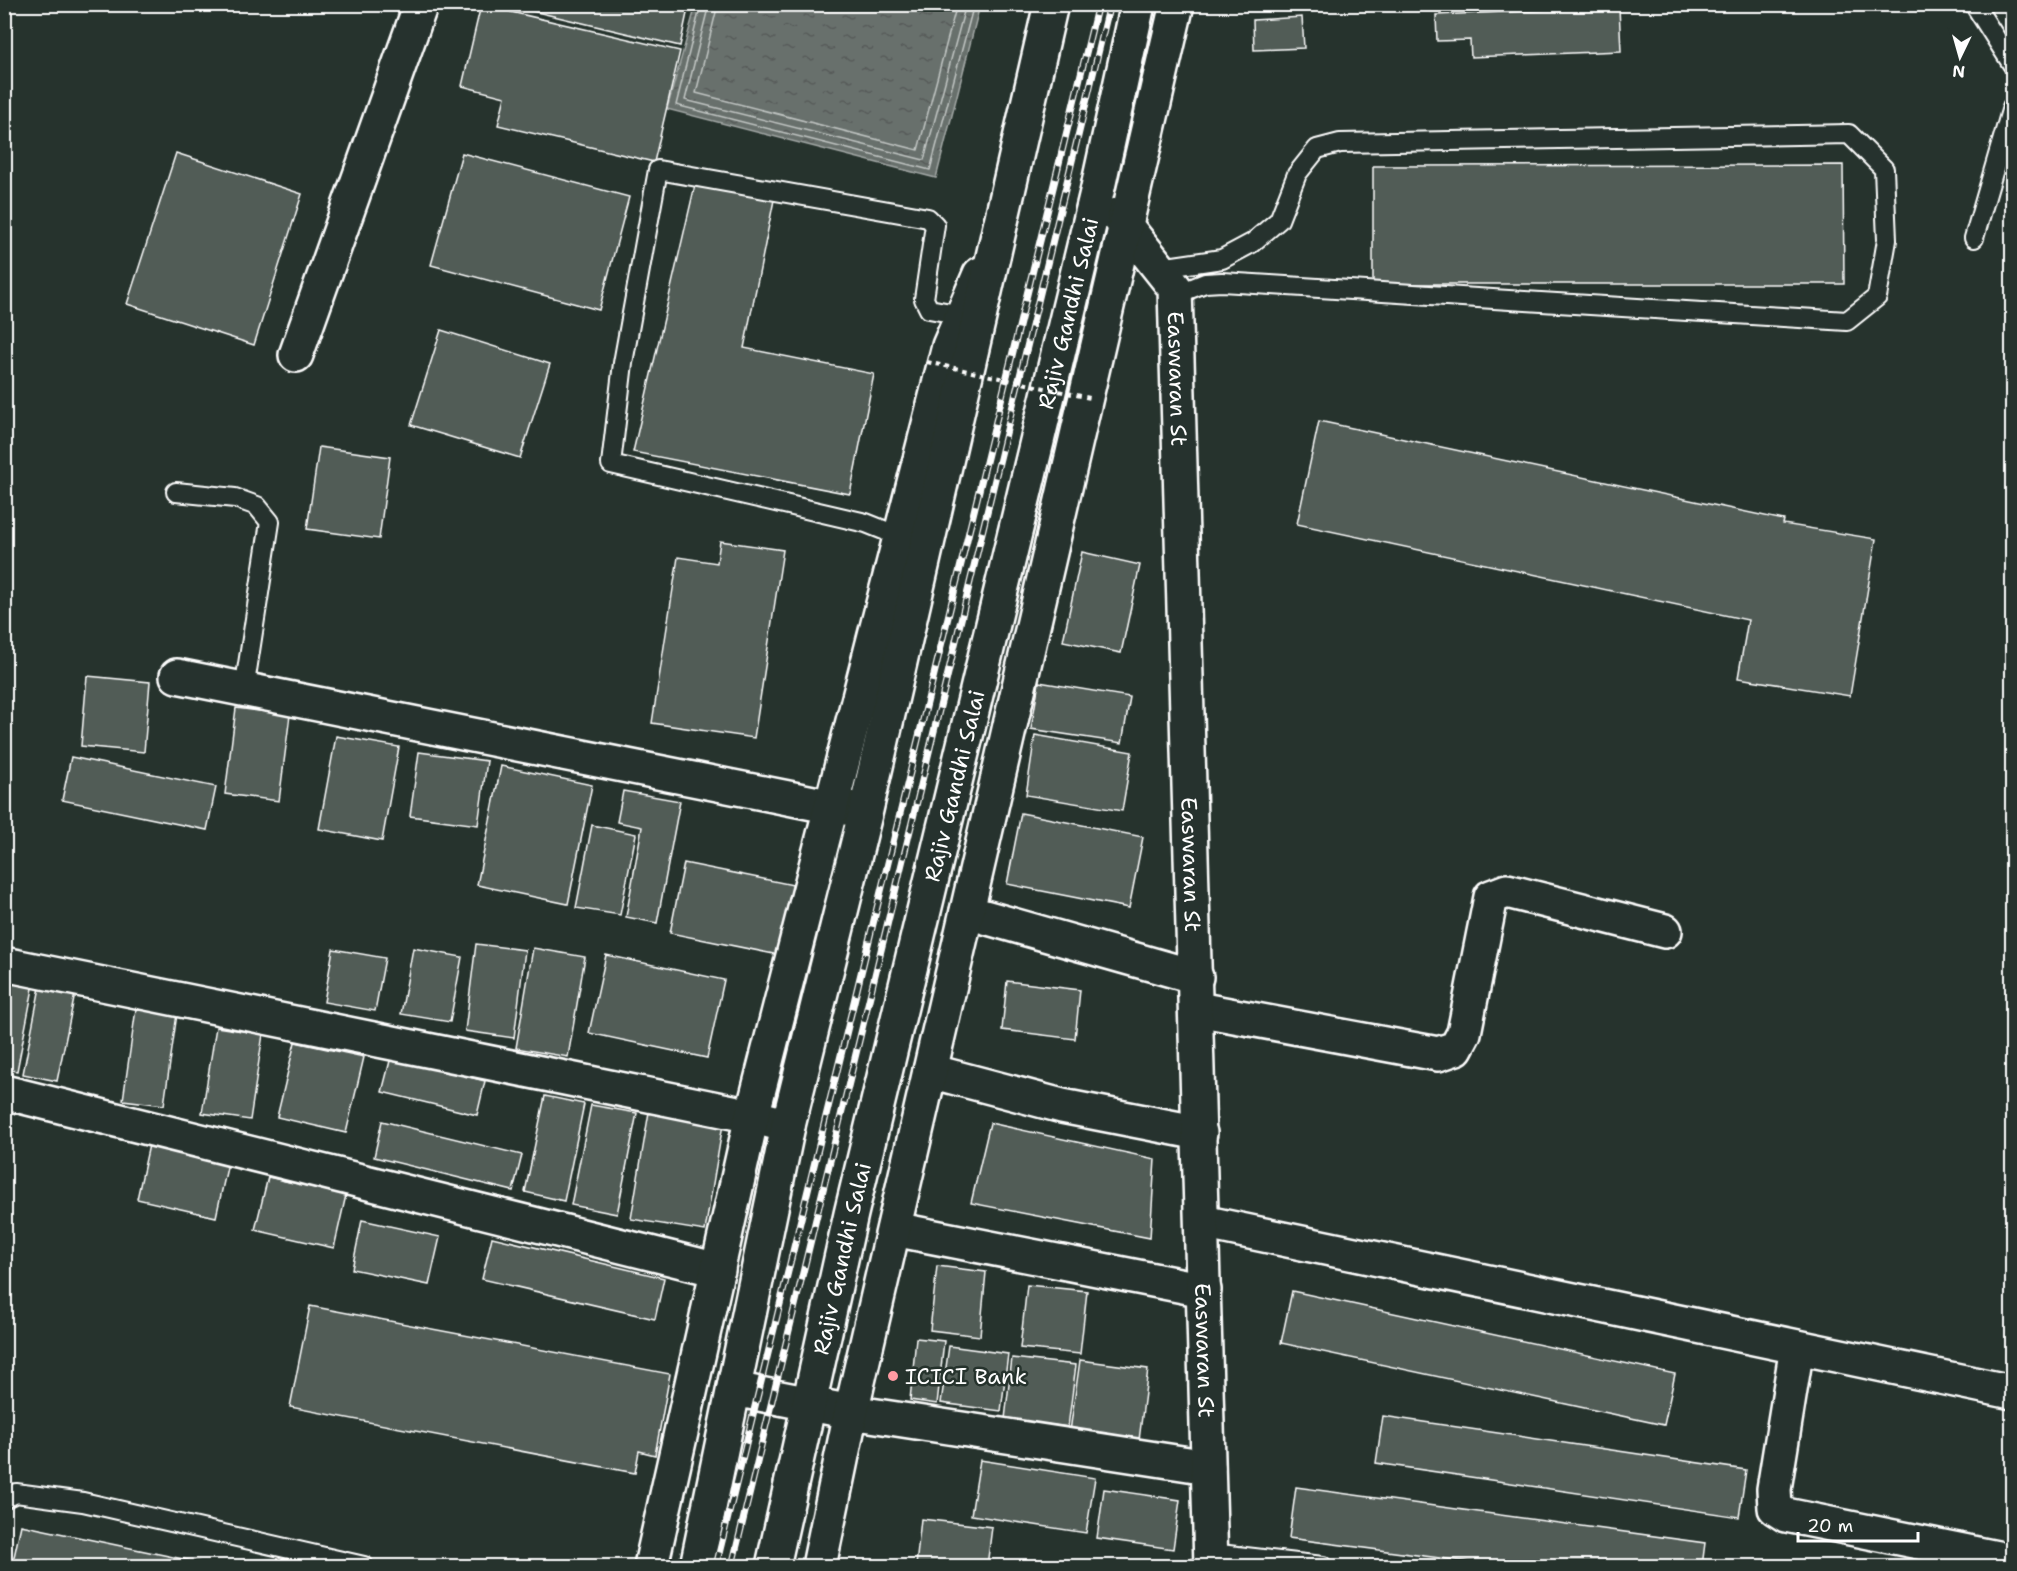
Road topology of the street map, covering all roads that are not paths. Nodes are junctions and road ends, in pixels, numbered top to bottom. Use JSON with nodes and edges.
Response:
{"nodes":[{"id":1,"x":421,"y":4,"type":"edge"},
{"id":2,"x":1051,"y":4,"type":"edge"},
{"id":3,"x":1138,"y":4,"type":"edge"},
{"id":4,"x":1177,"y":4,"type":"edge"},
{"id":5,"x":1974,"y":4,"type":"edge"},
{"id":6,"x":2013,"y":64,"type":"edge"},
{"id":7,"x":2013,"y":107,"type":"edge"},
{"id":8,"x":1097,"y":192,"type":"junction"},
{"id":9,"x":1001,"y":225,"type":"junction"},
{"id":10,"x":1126,"y":226,"type":"junction"},
{"id":11,"x":1974,"y":238,"type":"dead end"},
{"id":12,"x":1168,"y":282,"type":"junction"},
{"id":13,"x":962,"y":315,"type":"junction"},
{"id":14,"x":296,"y":356,"type":"dead end"},
{"id":15,"x":176,"y":492,"type":"dead end"},
{"id":16,"x":901,"y":537,"type":"junction"},
{"id":17,"x":177,"y":676,"type":"dead end"},
{"id":18,"x":244,"y":690,"type":"junction"},
{"id":19,"x":833,"y":807,"type":"junction"},
{"id":20,"x":866,"y":810,"type":"junction"},
{"id":21,"x":967,"y":912,"type":"junction"},
{"id":22,"x":1665,"y":931,"type":"dead end"},
{"id":23,"x":4,"y":964,"type":"edge"},
{"id":24,"x":1196,"y":977,"type":"junction"},
{"id":25,"x":1197,"y":1009,"type":"junction"},
{"id":26,"x":930,"y":1071,"type":"junction"},
{"id":27,"x":4,"y":1092,"type":"edge"},
{"id":28,"x":752,"y":1116,"type":"junction"},
{"id":29,"x":788,"y":1126,"type":"junction"},
{"id":30,"x":1200,"y":1133,"type":"junction"},
{"id":31,"x":1202,"y":1222,"type":"junction"},
{"id":32,"x":894,"y":1229,"type":"junction"},
{"id":33,"x":718,"y":1270,"type":"junction"},
{"id":34,"x":1204,"y":1290,"type":"junction"},
{"id":35,"x":1797,"y":1347,"type":"junction"},
{"id":36,"x":734,"y":1389,"type":"junction"},
{"id":37,"x":2013,"y":1392,"type":"edge"},
{"id":38,"x":809,"y":1403,"type":"junction"},
{"id":39,"x":851,"y":1412,"type":"junction"},
{"id":40,"x":1208,"y":1467,"type":"junction"},
{"id":41,"x":4,"y":1499,"type":"edge"},
{"id":42,"x":1211,"y":1560,"type":"edge"},
{"id":43,"x":2013,"y":1561,"type":"edge"},
{"id":44,"x":364,"y":1566,"type":"edge"},
{"id":45,"x":651,"y":1566,"type":"edge"},
{"id":46,"x":697,"y":1566,"type":"edge"},
{"id":47,"x":773,"y":1566,"type":"edge"},
{"id":48,"x":819,"y":1566,"type":"edge"},
{"id":49,"x":1323,"y":1566,"type":"edge"}],
"edges":[{"from":1,"to":14,"type":"street"},
{"from":2,"to":9,"type":"street"},
{"from":3,"to":8,"type":"street","name":"Rajiv Gandhi Salai"},
{"from":4,"to":10,"type":"street"},
{"from":5,"to":6,"type":"lane"},
{"from":7,"to":11,"type":"lane"},
{"from":8,"to":10,"type":"street"},
{"from":8,"to":38,"type":"street","name":"Rajiv Gandhi Salai"},
{"from":9,"to":13,"type":"street"},
{"from":9,"to":20,"type":"street"},
{"from":10,"to":12,"type":"street"},
{"from":10,"to":21,"type":"street"},
{"from":12,"to":12,"type":"lane"},
{"from":12,"to":24,"type":"street","name":"Easwaran St"},
{"from":13,"to":16,"type":"street"},
{"from":13,"to":16,"type":"lane"},
{"from":15,"to":18,"type":"lane"},
{"from":16,"to":19,"type":"street"},
{"from":17,"to":18,"type":"street"},
{"from":18,"to":19,"type":"street"},
{"from":19,"to":20,"type":"street"},
{"from":19,"to":28,"type":"street"},
{"from":20,"to":29,"type":"street"},
{"from":21,"to":24,"type":"street"},
{"from":21,"to":26,"type":"street"},
{"from":22,"to":25,"type":"street"},
{"from":23,"to":28,"type":"street"},
{"from":24,"to":25,"type":"street","name":"Easwaran St"},
{"from":25,"to":30,"type":"street","name":"Easwaran St"},
{"from":26,"to":30,"type":"street"},
{"from":26,"to":32,"type":"street"},
{"from":27,"to":33,"type":"street"},
{"from":28,"to":29,"type":"street"},
{"from":28,"to":33,"type":"street"},
{"from":29,"to":36,"type":"street"},
{"from":30,"to":31,"type":"street","name":"Easwaran St"},
{"from":31,"to":34,"type":"street","name":"Easwaran St"},
{"from":31,"to":35,"type":"street"},
{"from":32,"to":34,"type":"street"},
{"from":32,"to":39,"type":"street"},
{"from":33,"to":45,"type":"street"},
{"from":34,"to":40,"type":"street","name":"Easwaran St"},
{"from":35,"to":37,"type":"street"},
{"from":35,"to":43,"type":"street"},
{"from":36,"to":38,"type":"street"},
{"from":36,"to":46,"type":"street"},
{"from":38,"to":39,"type":"street"},
{"from":38,"to":47,"type":"street","name":"Rajiv Gandhi Salai"},
{"from":39,"to":40,"type":"street"},
{"from":39,"to":48,"type":"street"},
{"from":40,"to":42,"type":"street","name":"Easwaran St"},
{"from":41,"to":44,"type":"lane"},
{"from":42,"to":49,"type":"lane"}]}
